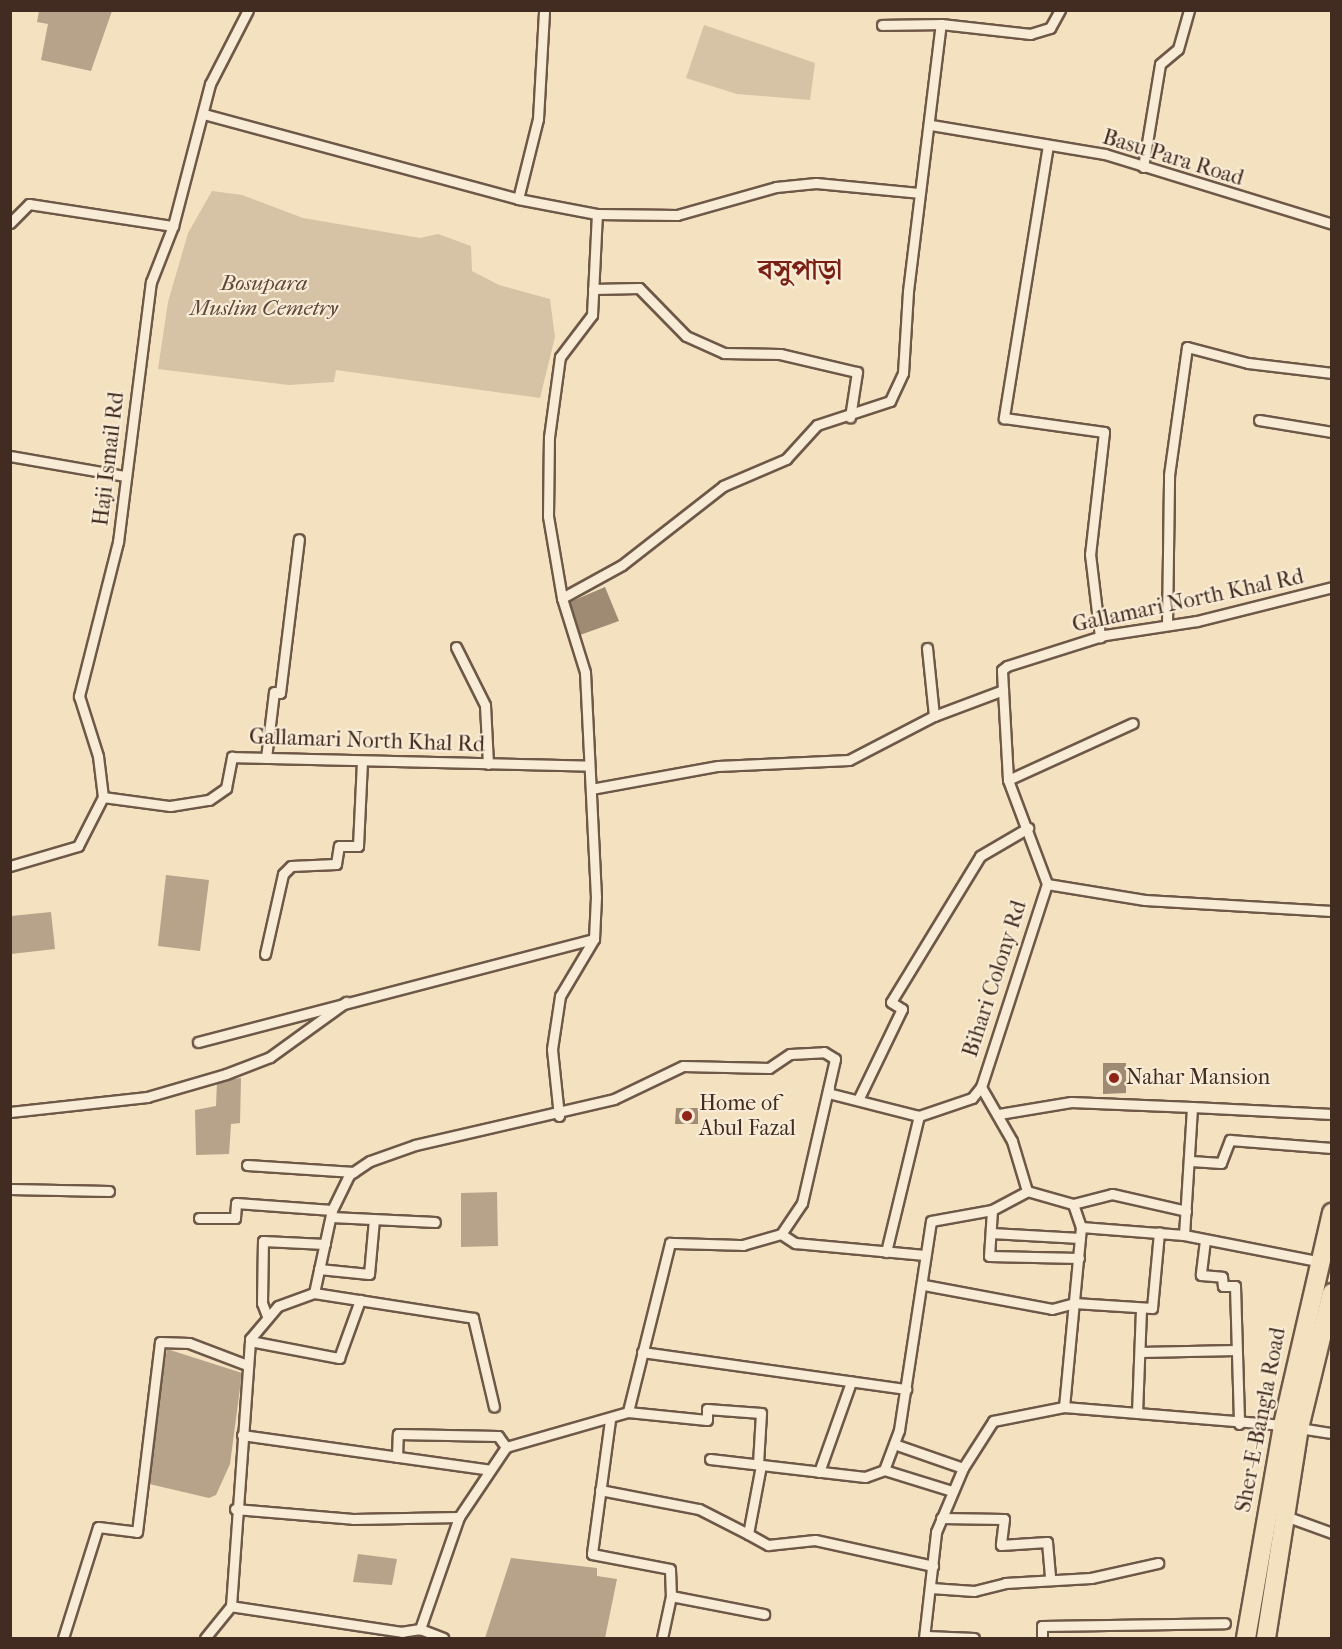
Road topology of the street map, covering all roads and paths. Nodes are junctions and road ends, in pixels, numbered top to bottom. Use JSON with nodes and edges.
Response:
{"nodes":[{"id":1,"x":248,"y":10,"type":"edge"},
{"id":2,"x":544,"y":10,"type":"edge"},
{"id":3,"x":1060,"y":10,"type":"edge"},
{"id":4,"x":1189,"y":10,"type":"edge"},
{"id":5,"x":942,"y":24,"type":"junction"},
{"id":6,"x":882,"y":25,"type":"dead end"},
{"id":7,"x":204,"y":114,"type":"junction"},
{"id":8,"x":931,"y":125,"type":"junction"},
{"id":9,"x":1048,"y":145,"type":"junction"},
{"id":10,"x":1143,"y":167,"type":"junction"},
{"id":11,"x":919,"y":193,"type":"junction"},
{"id":12,"x":518,"y":199,"type":"junction"},
{"id":13,"x":597,"y":214,"type":"junction"},
{"id":14,"x":10,"y":223,"type":"edge"},
{"id":15,"x":1332,"y":224,"type":"edge"},
{"id":16,"x":172,"y":226,"type":"junction"},
{"id":17,"x":593,"y":289,"type":"junction"},
{"id":18,"x":1332,"y":373,"type":"edge"},
{"id":19,"x":850,"y":417,"type":"junction"},
{"id":20,"x":1259,"y":420,"type":"dead end"},
{"id":21,"x":1332,"y":432,"type":"edge"},
{"id":22,"x":10,"y":456,"type":"edge"},
{"id":23,"x":125,"y":476,"type":"junction"},
{"id":24,"x":299,"y":539,"type":"dead end"},
{"id":25,"x":1332,"y":587,"type":"edge"},
{"id":26,"x":562,"y":598,"type":"junction"},
{"id":27,"x":1167,"y":625,"type":"junction"},
{"id":28,"x":1100,"y":637,"type":"junction"},
{"id":29,"x":456,"y":647,"type":"dead end"},
{"id":30,"x":927,"y":648,"type":"dead end"},
{"id":31,"x":1003,"y":690,"type":"junction"},
{"id":32,"x":934,"y":716,"type":"junction"},
{"id":33,"x":1133,"y":723,"type":"dead end"},
{"id":34,"x":266,"y":758,"type":"junction"},
{"id":35,"x":362,"y":761,"type":"junction"},
{"id":36,"x":488,"y":764,"type":"junction"},
{"id":37,"x":588,"y":766,"type":"junction"},
{"id":38,"x":1008,"y":780,"type":"junction"},
{"id":39,"x":591,"y":789,"type":"junction"},
{"id":40,"x":103,"y":797,"type":"junction"},
{"id":41,"x":1028,"y":828,"type":"junction"},
{"id":42,"x":10,"y":866,"type":"edge"},
{"id":43,"x":1047,"y":884,"type":"junction"},
{"id":44,"x":1332,"y":911,"type":"edge"},
{"id":45,"x":594,"y":939,"type":"junction"},
{"id":46,"x":265,"y":954,"type":"dead end"},
{"id":47,"x":348,"y":1000,"type":"junction"},
{"id":48,"x":198,"y":1042,"type":"dead end"},
{"id":49,"x":981,"y":1087,"type":"junction"},
{"id":50,"x":829,"y":1088,"type":"junction"},
{"id":51,"x":858,"y":1100,"type":"junction"},
{"id":52,"x":1192,"y":1107,"type":"junction"},
{"id":53,"x":10,"y":1112,"type":"edge"},
{"id":54,"x":999,"y":1114,"type":"junction"},
{"id":55,"x":1332,"y":1114,"type":"edge"},
{"id":56,"x":559,"y":1116,"type":"junction"},
{"id":57,"x":919,"y":1116,"type":"junction"},
{"id":58,"x":1332,"y":1148,"type":"edge"},
{"id":59,"x":1191,"y":1161,"type":"junction"},
{"id":60,"x":247,"y":1165,"type":"dead end"},
{"id":61,"x":354,"y":1172,"type":"junction"},
{"id":62,"x":10,"y":1189,"type":"edge"},
{"id":63,"x":109,"y":1191,"type":"dead end"},
{"id":64,"x":1027,"y":1191,"type":"junction"},
{"id":65,"x":1073,"y":1204,"type":"junction"},
{"id":66,"x":992,"y":1210,"type":"junction"},
{"id":67,"x":1186,"y":1211,"type":"junction"},
{"id":68,"x":331,"y":1213,"type":"junction"},
{"id":69,"x":1332,"y":1213,"type":"edge"},
{"id":70,"x":199,"y":1218,"type":"dead end"},
{"id":71,"x":374,"y":1219,"type":"junction"},
{"id":72,"x":435,"y":1222,"type":"dead end"},
{"id":73,"x":1081,"y":1227,"type":"junction"},
{"id":74,"x":1159,"y":1232,"type":"junction"},
{"id":75,"x":991,"y":1233,"type":"junction"},
{"id":76,"x":781,"y":1234,"type":"junction"},
{"id":77,"x":1184,"y":1235,"type":"junction"},
{"id":78,"x":1080,"y":1239,"type":"junction"},
{"id":79,"x":1205,"y":1240,"type":"junction"},
{"id":80,"x":325,"y":1244,"type":"junction"},
{"id":81,"x":885,"y":1252,"type":"junction"},
{"id":82,"x":924,"y":1255,"type":"junction"},
{"id":83,"x":1079,"y":1258,"type":"junction"},
{"id":84,"x":1321,"y":1262,"type":"junction"},
{"id":85,"x":320,"y":1269,"type":"junction"},
{"id":86,"x":924,"y":1285,"type":"junction"},
{"id":87,"x":314,"y":1293,"type":"junction"},
{"id":88,"x":1332,"y":1293,"type":"edge"},
{"id":89,"x":360,"y":1300,"type":"junction"},
{"id":90,"x":1074,"y":1303,"type":"junction"},
{"id":91,"x":1141,"y":1308,"type":"junction"},
{"id":92,"x":267,"y":1316,"type":"junction"},
{"id":93,"x":250,"y":1341,"type":"junction"},
{"id":94,"x":1324,"y":1348,"type":"edge"},
{"id":95,"x":1236,"y":1350,"type":"junction"},
{"id":96,"x":642,"y":1352,"type":"junction"},
{"id":97,"x":1140,"y":1352,"type":"junction"},
{"id":98,"x":247,"y":1365,"type":"junction"},
{"id":99,"x":851,"y":1382,"type":"junction"},
{"id":100,"x":906,"y":1389,"type":"junction"},
{"id":101,"x":494,"y":1407,"type":"dead end"},
{"id":102,"x":1064,"y":1407,"type":"junction"},
{"id":103,"x":628,"y":1412,"type":"junction"},
{"id":104,"x":1137,"y":1413,"type":"junction"},
{"id":105,"x":610,"y":1420,"type":"junction"},
{"id":106,"x":1239,"y":1424,"type":"junction"},
{"id":107,"x":1291,"y":1426,"type":"junction"},
{"id":108,"x":1332,"y":1433,"type":"edge"},
{"id":109,"x":242,"y":1435,"type":"junction"},
{"id":110,"x":894,"y":1444,"type":"junction"},
{"id":111,"x":506,"y":1447,"type":"junction"},
{"id":112,"x":397,"y":1457,"type":"junction"},
{"id":113,"x":710,"y":1459,"type":"dead end"},
{"id":114,"x":760,"y":1465,"type":"junction"},
{"id":115,"x":963,"y":1468,"type":"junction"},
{"id":116,"x":490,"y":1470,"type":"junction"},
{"id":117,"x":884,"y":1470,"type":"junction"},
{"id":118,"x":819,"y":1472,"type":"junction"},
{"id":119,"x":600,"y":1490,"type":"junction"},
{"id":120,"x":952,"y":1491,"type":"junction"},
{"id":121,"x":235,"y":1509,"type":"junction"},
{"id":122,"x":1288,"y":1516,"type":"junction"},
{"id":123,"x":459,"y":1517,"type":"junction"},
{"id":124,"x":942,"y":1518,"type":"junction"},
{"id":125,"x":1332,"y":1533,"type":"edge"},
{"id":126,"x":748,"y":1534,"type":"junction"},
{"id":127,"x":1262,"y":1538,"type":"junction"},
{"id":128,"x":1284,"y":1541,"type":"junction"},
{"id":129,"x":1158,"y":1563,"type":"dead end"},
{"id":130,"x":933,"y":1566,"type":"junction"},
{"id":131,"x":1050,"y":1580,"type":"junction"},
{"id":132,"x":931,"y":1588,"type":"junction"},
{"id":133,"x":671,"y":1596,"type":"junction"},
{"id":134,"x":231,"y":1606,"type":"junction"},
{"id":135,"x":764,"y":1614,"type":"dead end"},
{"id":136,"x":1225,"y":1623,"type":"dead end"},
{"id":137,"x":420,"y":1629,"type":"junction"},
{"id":138,"x":401,"y":1635,"type":"edge"},
{"id":139,"x":925,"y":1637,"type":"edge"},
{"id":140,"x":63,"y":1638,"type":"edge"},
{"id":141,"x":205,"y":1638,"type":"edge"},
{"id":142,"x":443,"y":1638,"type":"edge"},
{"id":143,"x":662,"y":1638,"type":"edge"},
{"id":144,"x":974,"y":1638,"type":"edge"},
{"id":145,"x":1042,"y":1638,"type":"edge"},
{"id":146,"x":1246,"y":1638,"type":"edge"},
{"id":147,"x":1266,"y":1638,"type":"edge"}],
"edges":[{"from":1,"to":7,"type":"street","name":"Haji Ismail Rd"},
{"from":2,"to":12,"type":"street"},
{"from":3,"to":5,"type":"street"},
{"from":4,"to":10,"type":"street"},
{"from":5,"to":6,"type":"street"},
{"from":5,"to":8,"type":"street"},
{"from":7,"to":12,"type":"street"},
{"from":7,"to":16,"type":"street","name":"Haji Ismail Rd"},
{"from":8,"to":9,"type":"street","name":"Basu Para Road"},
{"from":8,"to":11,"type":"street"},
{"from":9,"to":10,"type":"street","name":"Basu Para Road"},
{"from":9,"to":28,"type":"street"},
{"from":10,"to":15,"type":"street","name":"Basu Para Road"},
{"from":11,"to":13,"type":"street"},
{"from":11,"to":19,"type":"street"},
{"from":12,"to":13,"type":"street"},
{"from":13,"to":17,"type":"street"},
{"from":14,"to":16,"type":"street"},
{"from":16,"to":23,"type":"street","name":"Haji Ismail Rd"},
{"from":17,"to":19,"type":"street"},
{"from":17,"to":26,"type":"street"},
{"from":18,"to":27,"type":"street"},
{"from":19,"to":26,"type":"street"},
{"from":20,"to":21,"type":"street"},
{"from":22,"to":23,"type":"street"},
{"from":23,"to":40,"type":"street","name":"Haji Ismail Rd"},
{"from":24,"to":34,"type":"street"},
{"from":25,"to":27,"type":"street","name":"Gallamari North Khal Rd"},
{"from":26,"to":37,"type":"street"},
{"from":27,"to":28,"type":"street","name":"Gallamari North Khal Rd"},
{"from":28,"to":31,"type":"street","name":"Gallamari North Khal Rd"},
{"from":29,"to":36,"type":"street"},
{"from":30,"to":32,"type":"street"},
{"from":31,"to":32,"type":"street"},
{"from":31,"to":38,"type":"street"},
{"from":32,"to":39,"type":"street"},
{"from":33,"to":38,"type":"street"},
{"from":34,"to":35,"type":"street","name":"Gallamari North Khal Rd"},
{"from":34,"to":40,"type":"street","name":"Gallamari North Khal Rd"},
{"from":35,"to":36,"type":"street","name":"Gallamari North Khal Rd"},
{"from":35,"to":46,"type":"street"},
{"from":36,"to":37,"type":"street","name":"Gallamari North Khal Rd"},
{"from":37,"to":39,"type":"street"},
{"from":38,"to":41,"type":"street"},
{"from":39,"to":45,"type":"street"},
{"from":40,"to":42,"type":"street"},
{"from":41,"to":43,"type":"street"},
{"from":41,"to":51,"type":"street"},
{"from":43,"to":44,"type":"street"},
{"from":43,"to":49,"type":"street","name":"Bihari Colony Rd"},
{"from":45,"to":47,"type":"street"},
{"from":45,"to":56,"type":"street"},
{"from":47,"to":48,"type":"street"},
{"from":47,"to":53,"type":"street"},
{"from":49,"to":54,"type":"street"},
{"from":49,"to":57,"type":"street"},
{"from":50,"to":51,"type":"street"},
{"from":50,"to":56,"type":"street"},
{"from":50,"to":76,"type":"street"},
{"from":51,"to":57,"type":"street"},
{"from":52,"to":54,"type":"street"},
{"from":52,"to":55,"type":"street"},
{"from":52,"to":59,"type":"street"},
{"from":54,"to":64,"type":"street"},
{"from":56,"to":61,"type":"street"},
{"from":57,"to":81,"type":"street"},
{"from":58,"to":59,"type":"street"},
{"from":59,"to":67,"type":"street"},
{"from":60,"to":61,"type":"street"},
{"from":61,"to":68,"type":"street"},
{"from":62,"to":63,"type":"street"},
{"from":64,"to":65,"type":"street"},
{"from":64,"to":66,"type":"street"},
{"from":65,"to":67,"type":"street"},
{"from":65,"to":73,"type":"street"},
{"from":66,"to":75,"type":"street"},
{"from":66,"to":82,"type":"street"},
{"from":67,"to":77,"type":"street"},
{"from":68,"to":70,"type":"street"},
{"from":68,"to":71,"type":"street"},
{"from":68,"to":80,"type":"street"},
{"from":69,"to":84,"type":"highway","name":"Sher-E-Bangla Road"},
{"from":71,"to":72,"type":"street"},
{"from":71,"to":85,"type":"street"},
{"from":73,"to":74,"type":"street"},
{"from":73,"to":78,"type":"street"},
{"from":74,"to":77,"type":"street"},
{"from":74,"to":91,"type":"street"},
{"from":75,"to":78,"type":"street"},
{"from":75,"to":83,"type":"street"},
{"from":76,"to":81,"type":"street"},
{"from":76,"to":96,"type":"street"},
{"from":77,"to":79,"type":"street"},
{"from":78,"to":83,"type":"street"},
{"from":79,"to":84,"type":"street"},
{"from":79,"to":95,"type":"street"},
{"from":80,"to":85,"type":"street"},
{"from":80,"to":92,"type":"street"},
{"from":81,"to":82,"type":"street"},
{"from":82,"to":86,"type":"street"},
{"from":83,"to":90,"type":"street"},
{"from":84,"to":107,"type":"highway","name":"Sher-E-Bangla Road"},
{"from":85,"to":87,"type":"street"},
{"from":86,"to":90,"type":"street"},
{"from":86,"to":100,"type":"street"},
{"from":87,"to":89,"type":"street"},
{"from":87,"to":92,"type":"street"},
{"from":88,"to":94,"type":"highway","name":"Sher-E-Bangla Road"},
{"from":89,"to":93,"type":"street"},
{"from":89,"to":101,"type":"street"},
{"from":90,"to":91,"type":"street"},
{"from":90,"to":102,"type":"street"},
{"from":91,"to":97,"type":"street"},
{"from":92,"to":93,"type":"street"},
{"from":93,"to":98,"type":"street"},
{"from":94,"to":107,"type":"highway","name":"Sher-E-Bangla Road"},
{"from":95,"to":97,"type":"street"},
{"from":95,"to":106,"type":"street"},
{"from":96,"to":99,"type":"street"},
{"from":96,"to":103,"type":"street"},
{"from":97,"to":104,"type":"street"},
{"from":98,"to":109,"type":"street"},
{"from":98,"to":140,"type":"street"},
{"from":99,"to":100,"type":"street"},
{"from":99,"to":118,"type":"street"},
{"from":100,"to":110,"type":"street"},
{"from":102,"to":104,"type":"street"},
{"from":102,"to":115,"type":"street"},
{"from":103,"to":105,"type":"street"},
{"from":103,"to":114,"type":"street"},
{"from":104,"to":106,"type":"street"},
{"from":105,"to":111,"type":"street"},
{"from":105,"to":119,"type":"street"},
{"from":106,"to":107,"type":"street"},
{"from":107,"to":108,"type":"street"},
{"from":107,"to":122,"type":"highway","name":"Sher-E-Bangla Road"},
{"from":107,"to":127,"type":"highway","name":"Sher-E-Bangla Road"},
{"from":109,"to":112,"type":"street"},
{"from":109,"to":121,"type":"street"},
{"from":110,"to":115,"type":"street"},
{"from":110,"to":117,"type":"street"},
{"from":111,"to":112,"type":"street"},
{"from":111,"to":116,"type":"street"},
{"from":112,"to":116,"type":"street"},
{"from":113,"to":114,"type":"street"},
{"from":114,"to":118,"type":"street"},
{"from":114,"to":126,"type":"street"},
{"from":115,"to":120,"type":"street"},
{"from":116,"to":123,"type":"street"},
{"from":117,"to":118,"type":"street"},
{"from":117,"to":120,"type":"street"},
{"from":119,"to":126,"type":"street"},
{"from":119,"to":133,"type":"street"},
{"from":120,"to":124,"type":"street"},
{"from":121,"to":123,"type":"street"},
{"from":121,"to":134,"type":"street"},
{"from":122,"to":125,"type":"street"},
{"from":122,"to":128,"type":"highway","name":"Sher-E-Bangla Road"},
{"from":123,"to":137,"type":"street"},
{"from":124,"to":130,"type":"street"},
{"from":124,"to":131,"type":"street"},
{"from":126,"to":130,"type":"street"},
{"from":127,"to":128,"type":"highway"},
{"from":127,"to":146,"type":"highway","name":"Sher-E-Bangla Road"},
{"from":128,"to":147,"type":"highway","name":"Sher-E-Bangla Road"},
{"from":129,"to":131,"type":"street"},
{"from":130,"to":132,"type":"street"},
{"from":131,"to":132,"type":"street"},
{"from":132,"to":139,"type":"street"},
{"from":133,"to":135,"type":"street"},
{"from":133,"to":143,"type":"street"},
{"from":134,"to":138,"type":"street"},
{"from":134,"to":141,"type":"street"},
{"from":136,"to":145,"type":"street"},
{"from":137,"to":138,"type":"street"},
{"from":137,"to":142,"type":"street"},
{"from":139,"to":144,"type":"street"}]}
